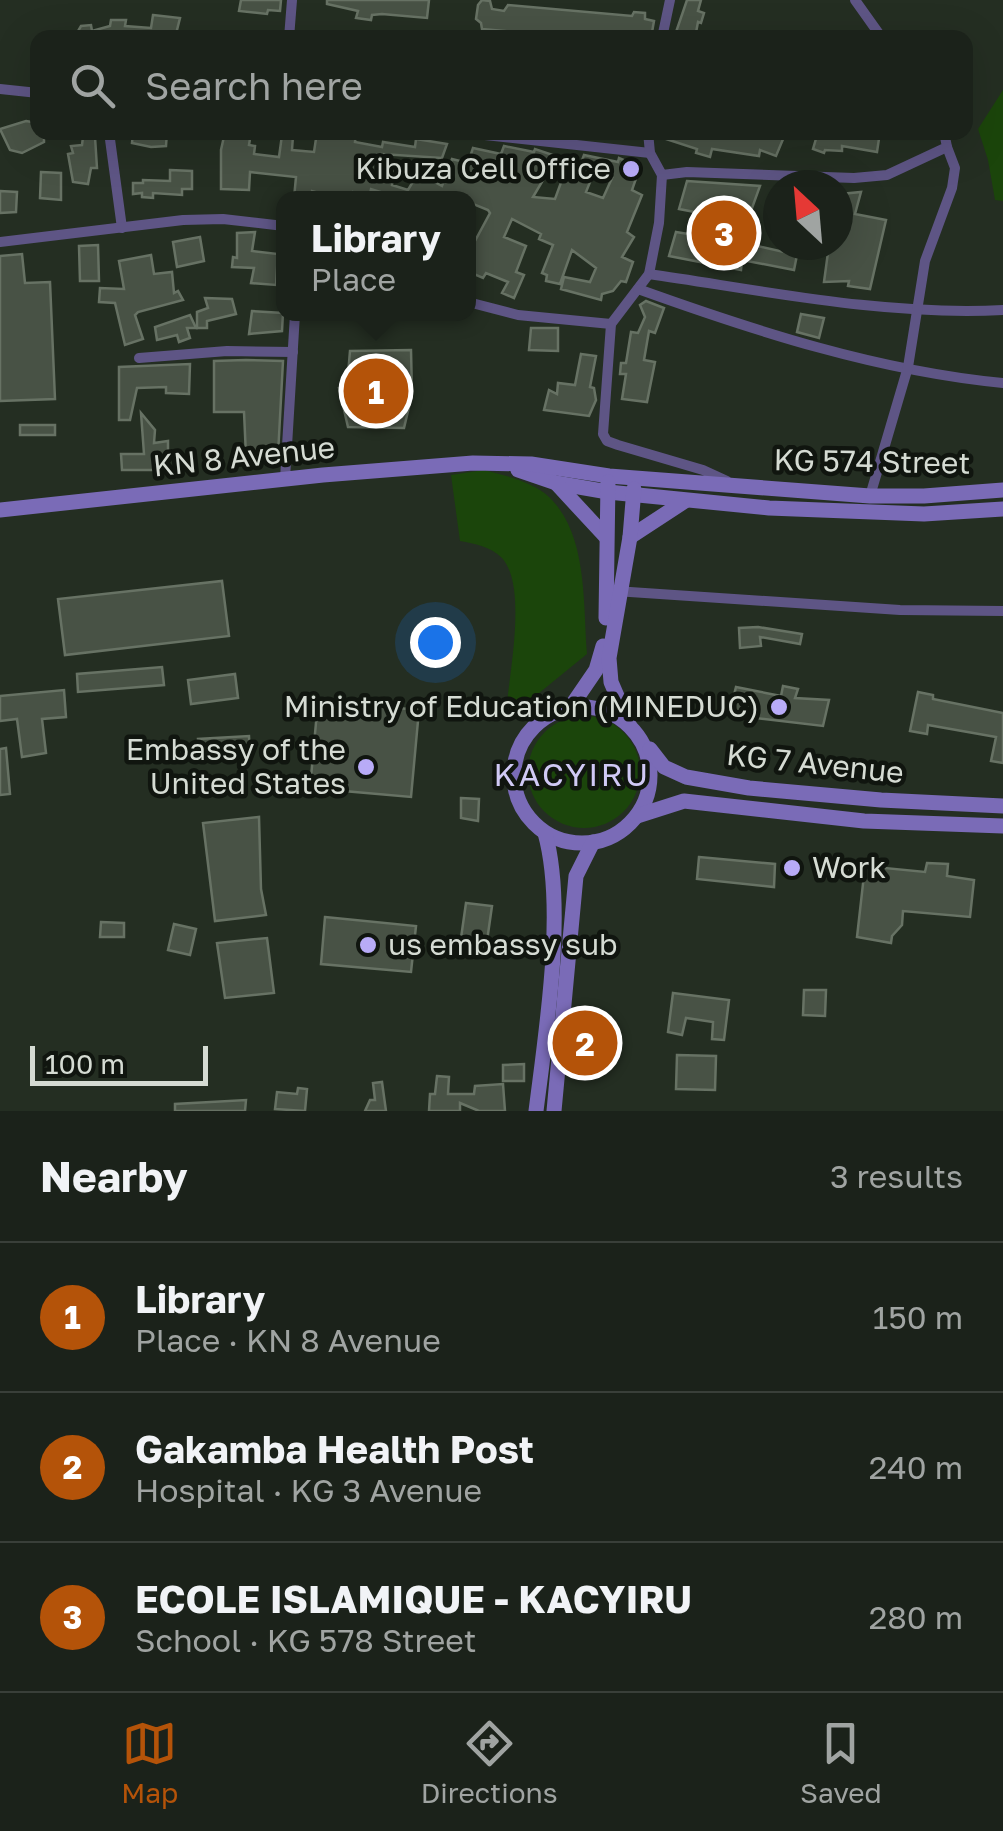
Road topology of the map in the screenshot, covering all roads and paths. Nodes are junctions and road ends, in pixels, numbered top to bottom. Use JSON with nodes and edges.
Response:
{"nodes":[{"id":1,"x":292,"y":0,"type":"edge"},
{"id":2,"x":670,"y":0,"type":"edge"},
{"id":3,"x":855,"y":0,"type":"edge"},
{"id":4,"x":290,"y":30,"type":"edge"},
{"id":5,"x":664,"y":30,"type":"edge"},
{"id":6,"x":876,"y":30,"type":"edge"},
{"id":7,"x":0,"y":89,"type":"edge"},
{"id":8,"x":30,"y":92,"type":"edge"},
{"id":9,"x":110,"y":140,"type":"edge"},
{"id":10,"x":531,"y":140,"type":"edge"},
{"id":11,"x":649,"y":140,"type":"edge"},
{"id":12,"x":945,"y":140,"type":"edge"},
{"id":13,"x":946,"y":147,"type":"junction"},
{"id":14,"x":650,"y":153,"type":"junction"},
{"id":15,"x":662,"y":175,"type":"junction"},
{"id":16,"x":276,"y":225,"type":"edge"},
{"id":17,"x":122,"y":228,"type":"junction"},
{"id":18,"x":0,"y":242,"type":"edge"},
{"id":19,"x":649,"y":274,"type":"junction"},
{"id":20,"x":638,"y":289,"type":"junction"},
{"id":21,"x":476,"y":304,"type":"edge"},
{"id":22,"x":917,"y":310,"type":"junction"},
{"id":23,"x":1003,"y":310,"type":"edge"},
{"id":24,"x":295,"y":321,"type":"edge"},
{"id":25,"x":610,"y":324,"type":"junction"},
{"id":26,"x":293,"y":352,"type":"junction"},
{"id":27,"x":139,"y":358,"type":"dead end"},
{"id":28,"x":908,"y":367,"type":"junction"},
{"id":29,"x":1003,"y":383,"type":"edge"},
{"id":30,"x":496,"y":463,"type":"junction"},
{"id":31,"x":286,"y":479,"type":"junction"},
{"id":32,"x":556,"y":483,"type":"junction"},
{"id":33,"x":608,"y":484,"type":"junction"},
{"id":34,"x":634,"y":486,"type":"junction"},
{"id":35,"x":741,"y":487,"type":"junction"},
{"id":36,"x":1003,"y":490,"type":"edge"},
{"id":37,"x":870,"y":496,"type":"junction"},
{"id":38,"x":924,"y":496,"type":"junction"},
{"id":39,"x":685,"y":500,"type":"junction"},
{"id":40,"x":1003,"y":509,"type":"edge"},
{"id":41,"x":0,"y":510,"type":"edge"},
{"id":42,"x":924,"y":514,"type":"junction"},
{"id":43,"x":606,"y":537,"type":"junction"},
{"id":44,"x":630,"y":537,"type":"junction"},
{"id":45,"x":615,"y":591,"type":"junction"},
{"id":46,"x":1003,"y":612,"type":"edge"},
{"id":47,"x":570,"y":708,"type":"junction"},
{"id":48,"x":634,"y":730,"type":"junction"},
{"id":49,"x":1003,"y":806,"type":"edge"},
{"id":50,"x":636,"y":816,"type":"junction"},
{"id":51,"x":1003,"y":826,"type":"edge"},
{"id":52,"x":544,"y":833,"type":"junction"},
{"id":53,"x":593,"y":842,"type":"junction"},
{"id":54,"x":536,"y":1111,"type":"edge"},
{"id":55,"x":554,"y":1111,"type":"edge"}],
"edges":[{"from":1,"to":4,"type":"street"},
{"from":2,"to":5,"type":"street"},
{"from":3,"to":6,"type":"street"},
{"from":7,"to":8,"type":"street"},
{"from":9,"to":17,"type":"street"},
{"from":10,"to":14,"type":"street"},
{"from":11,"to":14,"type":"street"},
{"from":12,"to":13,"type":"street"},
{"from":13,"to":15,"type":"street"},
{"from":13,"to":22,"type":"street"},
{"from":14,"to":15,"type":"street"},
{"from":15,"to":19,"type":"street"},
{"from":16,"to":17,"type":"street"},
{"from":17,"to":18,"type":"street"},
{"from":19,"to":20,"type":"street"},
{"from":19,"to":22,"type":"street"},
{"from":20,"to":25,"type":"street"},
{"from":20,"to":28,"type":"street"},
{"from":21,"to":25,"type":"street"},
{"from":22,"to":23,"type":"street"},
{"from":22,"to":28,"type":"street"},
{"from":24,"to":26,"type":"street"},
{"from":25,"to":35,"type":"street","name":"KG 574 Street"},
{"from":26,"to":27,"type":"street"},
{"from":26,"to":31,"type":"street"},
{"from":28,"to":29,"type":"street"},
{"from":28,"to":37,"type":"street"},
{"from":30,"to":31,"type":"main road","name":"KN 8 Avenue"},
{"from":30,"to":32,"type":"main road","name":"KN 8 Avenue"},
{"from":30,"to":33,"type":"main road","name":"KN 8 Avenue"},
{"from":31,"to":41,"type":"main road","name":"KN 8 Avenue"},
{"from":32,"to":33,"type":"main road","name":"KN 8 Avenue"},
{"from":32,"to":43,"type":"main road"},
{"from":33,"to":34,"type":"main road"},
{"from":33,"to":43,"type":"main road"},
{"from":34,"to":35,"type":"main road","name":"KG 574 Street"},
{"from":34,"to":39,"type":"main road"},
{"from":34,"to":44,"type":"main road"},
{"from":35,"to":37,"type":"main road","name":"KG 574 Street"},
{"from":36,"to":38,"type":"main road","name":"KG 574 Street"},
{"from":37,"to":38,"type":"main road","name":"KG 574 Street"},
{"from":38,"to":42,"type":"main road"},
{"from":39,"to":42,"type":"main road"},
{"from":39,"to":44,"type":"main road"},
{"from":40,"to":42,"type":"main road"},
{"from":43,"to":45,"type":"main road"},
{"from":44,"to":45,"type":"main road"},
{"from":45,"to":46,"type":"street"},
{"from":45,"to":47,"type":"main road"},
{"from":45,"to":48,"type":"main road"},
{"from":47,"to":48,"type":"main road"},
{"from":47,"to":52,"type":"main road"},
{"from":48,"to":49,"type":"main road","name":"KG 7 Avenue"},
{"from":48,"to":50,"type":"main road"},
{"from":50,"to":51,"type":"main road","name":"KG 7 Avenue"},
{"from":50,"to":53,"type":"main road"},
{"from":52,"to":53,"type":"main road"},
{"from":52,"to":54,"type":"main road"},
{"from":53,"to":55,"type":"main road"}]}
